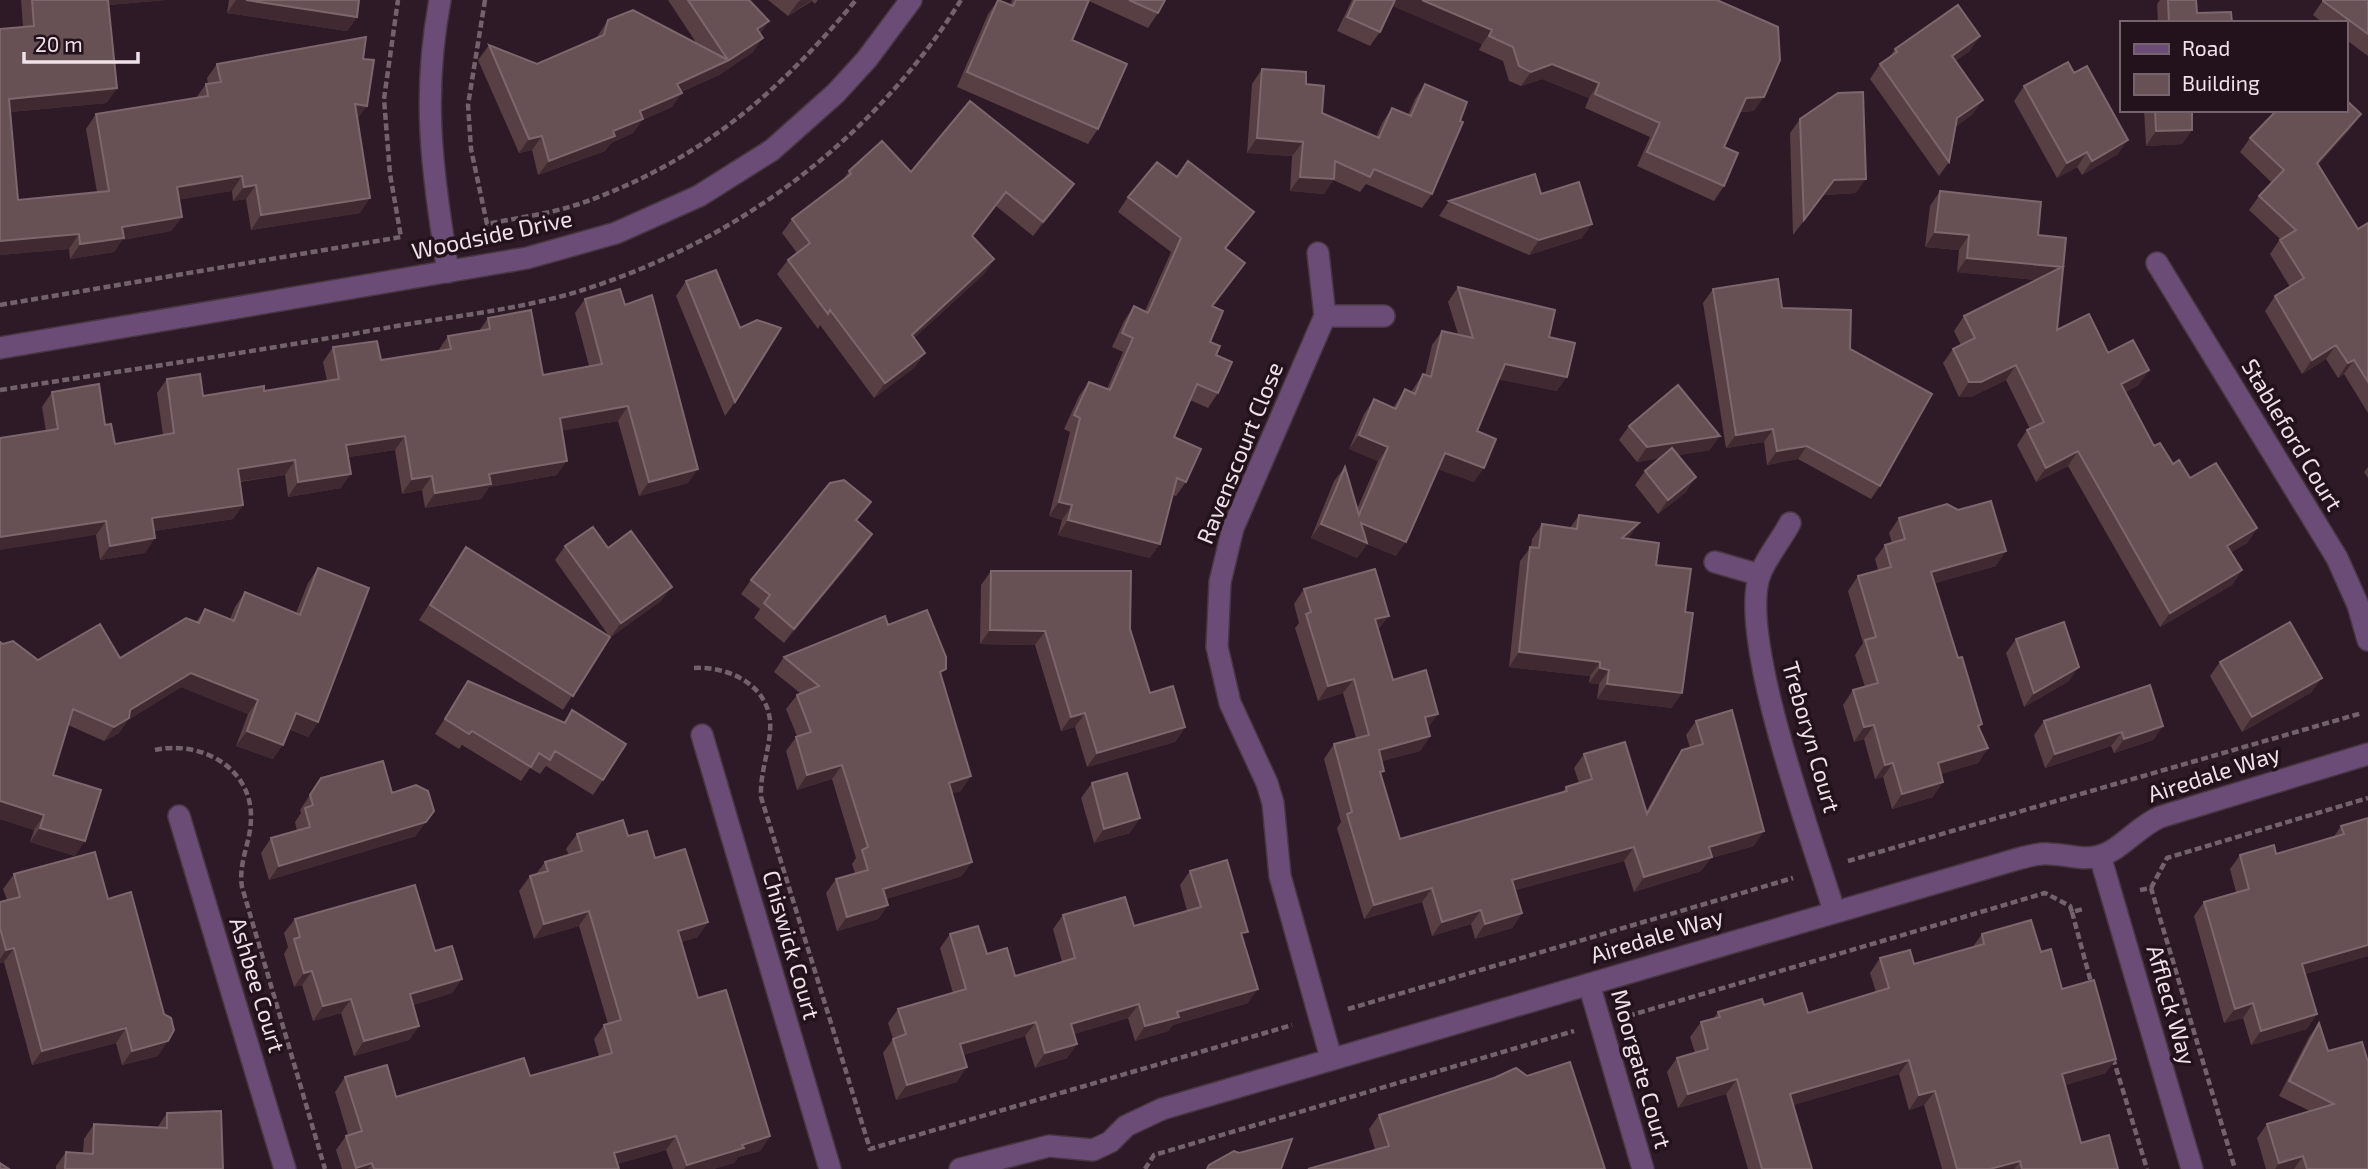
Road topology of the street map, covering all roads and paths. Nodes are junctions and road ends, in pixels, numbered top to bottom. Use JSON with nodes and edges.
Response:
{"nodes":[{"id":1,"x":398,"y":0,"type":"edge"},
{"id":2,"x":440,"y":0,"type":"edge"},
{"id":3,"x":485,"y":0,"type":"edge"},
{"id":4,"x":856,"y":0,"type":"edge"},
{"id":5,"x":911,"y":0,"type":"edge"},
{"id":6,"x":1318,"y":253,"type":"dead end"},
{"id":7,"x":2157,"y":263,"type":"dead end"},
{"id":8,"x":448,"y":272,"type":"junction"},
{"id":9,"x":0,"y":305,"type":"edge"},
{"id":10,"x":1325,"y":316,"type":"junction"},
{"id":11,"x":1384,"y":316,"type":"dead end"},
{"id":12,"x":0,"y":348,"type":"edge"},
{"id":13,"x":1790,"y":523,"type":"dead end"},
{"id":14,"x":1715,"y":562,"type":"dead end"},
{"id":15,"x":1760,"y":575,"type":"junction"},
{"id":16,"x":2368,"y":640,"type":"edge"},
{"id":17,"x":694,"y":668,"type":"dead end"},
{"id":18,"x":2362,"y":713,"type":"dead end"},
{"id":19,"x":702,"y":735,"type":"dead end"},
{"id":20,"x":155,"y":750,"type":"dead end"},
{"id":21,"x":2368,"y":754,"type":"edge"},
{"id":22,"x":2368,"y":798,"type":"edge"},
{"id":23,"x":179,"y":816,"type":"dead end"},
{"id":24,"x":2101,"y":856,"type":"junction"},
{"id":25,"x":1844,"y":863,"type":"dead end"},
{"id":26,"x":1801,"y":876,"type":"dead end"},
{"id":27,"x":2151,"y":888,"type":"junction"},
{"id":28,"x":2140,"y":891,"type":"dead end"},
{"id":29,"x":2083,"y":909,"type":"dead end"},
{"id":30,"x":1834,"y":911,"type":"junction"},
{"id":31,"x":2072,"y":912,"type":"junction"},
{"id":32,"x":1589,"y":984,"type":"junction"},
{"id":33,"x":2093,"y":989,"type":"edge"},
{"id":34,"x":1343,"y":1010,"type":"dead end"},
{"id":35,"x":1628,"y":1016,"type":"dead end"},
{"id":36,"x":1298,"y":1023,"type":"dead end"},
{"id":37,"x":1579,"y":1030,"type":"dead end"},
{"id":38,"x":2112,"y":1054,"type":"edge"},
{"id":39,"x":1331,"y":1058,"type":"junction"},
{"id":40,"x":1096,"y":1160,"type":"edge"},
{"id":41,"x":285,"y":1169,"type":"edge"},
{"id":42,"x":325,"y":1169,"type":"edge"},
{"id":43,"x":830,"y":1169,"type":"edge"},
{"id":44,"x":960,"y":1169,"type":"edge"},
{"id":45,"x":1145,"y":1169,"type":"edge"},
{"id":46,"x":1643,"y":1169,"type":"edge"},
{"id":47,"x":2147,"y":1169,"type":"edge"},
{"id":48,"x":2192,"y":1169,"type":"edge"},
{"id":49,"x":2235,"y":1169,"type":"edge"}],
"edges":[{"from":1,"to":9,"type":"path"},
{"from":2,"to":8,"type":"street"},
{"from":3,"to":4,"type":"path"},
{"from":5,"to":8,"type":"street","name":"Woodside Drive"},
{"from":6,"to":10,"type":"street","name":"Ravenscourt Close"},
{"from":7,"to":16,"type":"street","name":"Stableford Court"},
{"from":8,"to":12,"type":"street","name":"Woodside Drive"},
{"from":10,"to":11,"type":"street"},
{"from":10,"to":39,"type":"street","name":"Ravenscourt Close"},
{"from":13,"to":15,"type":"street","name":"Treboryn Court"},
{"from":14,"to":15,"type":"street"},
{"from":15,"to":30,"type":"street","name":"Treboryn Court"},
{"from":17,"to":36,"type":"path"},
{"from":18,"to":25,"type":"path"},
{"from":19,"to":43,"type":"street","name":"Chiswick Court"},
{"from":20,"to":42,"type":"path"},
{"from":21,"to":24,"type":"street","name":"Airedale Way"},
{"from":22,"to":27,"type":"path"},
{"from":23,"to":41,"type":"street","name":"Ashbee Court"},
{"from":24,"to":30,"type":"street","name":"Airedale Way"},
{"from":24,"to":48,"type":"street","name":"Affleck Way"},
{"from":26,"to":34,"type":"path"},
{"from":27,"to":28,"type":"path"},
{"from":27,"to":49,"type":"path"},
{"from":29,"to":31,"type":"path"},
{"from":30,"to":32,"type":"street","name":"Airedale Way"},
{"from":31,"to":33,"type":"path"},
{"from":31,"to":35,"type":"path"},
{"from":32,"to":39,"type":"street","name":"Airedale Way"},
{"from":32,"to":46,"type":"street","name":"Moorgate Court"},
{"from":37,"to":45,"type":"path"},
{"from":38,"to":47,"type":"path"},
{"from":39,"to":40,"type":"street","name":"Airedale Way"},
{"from":40,"to":44,"type":"street","name":"Airedale Way"}]}
